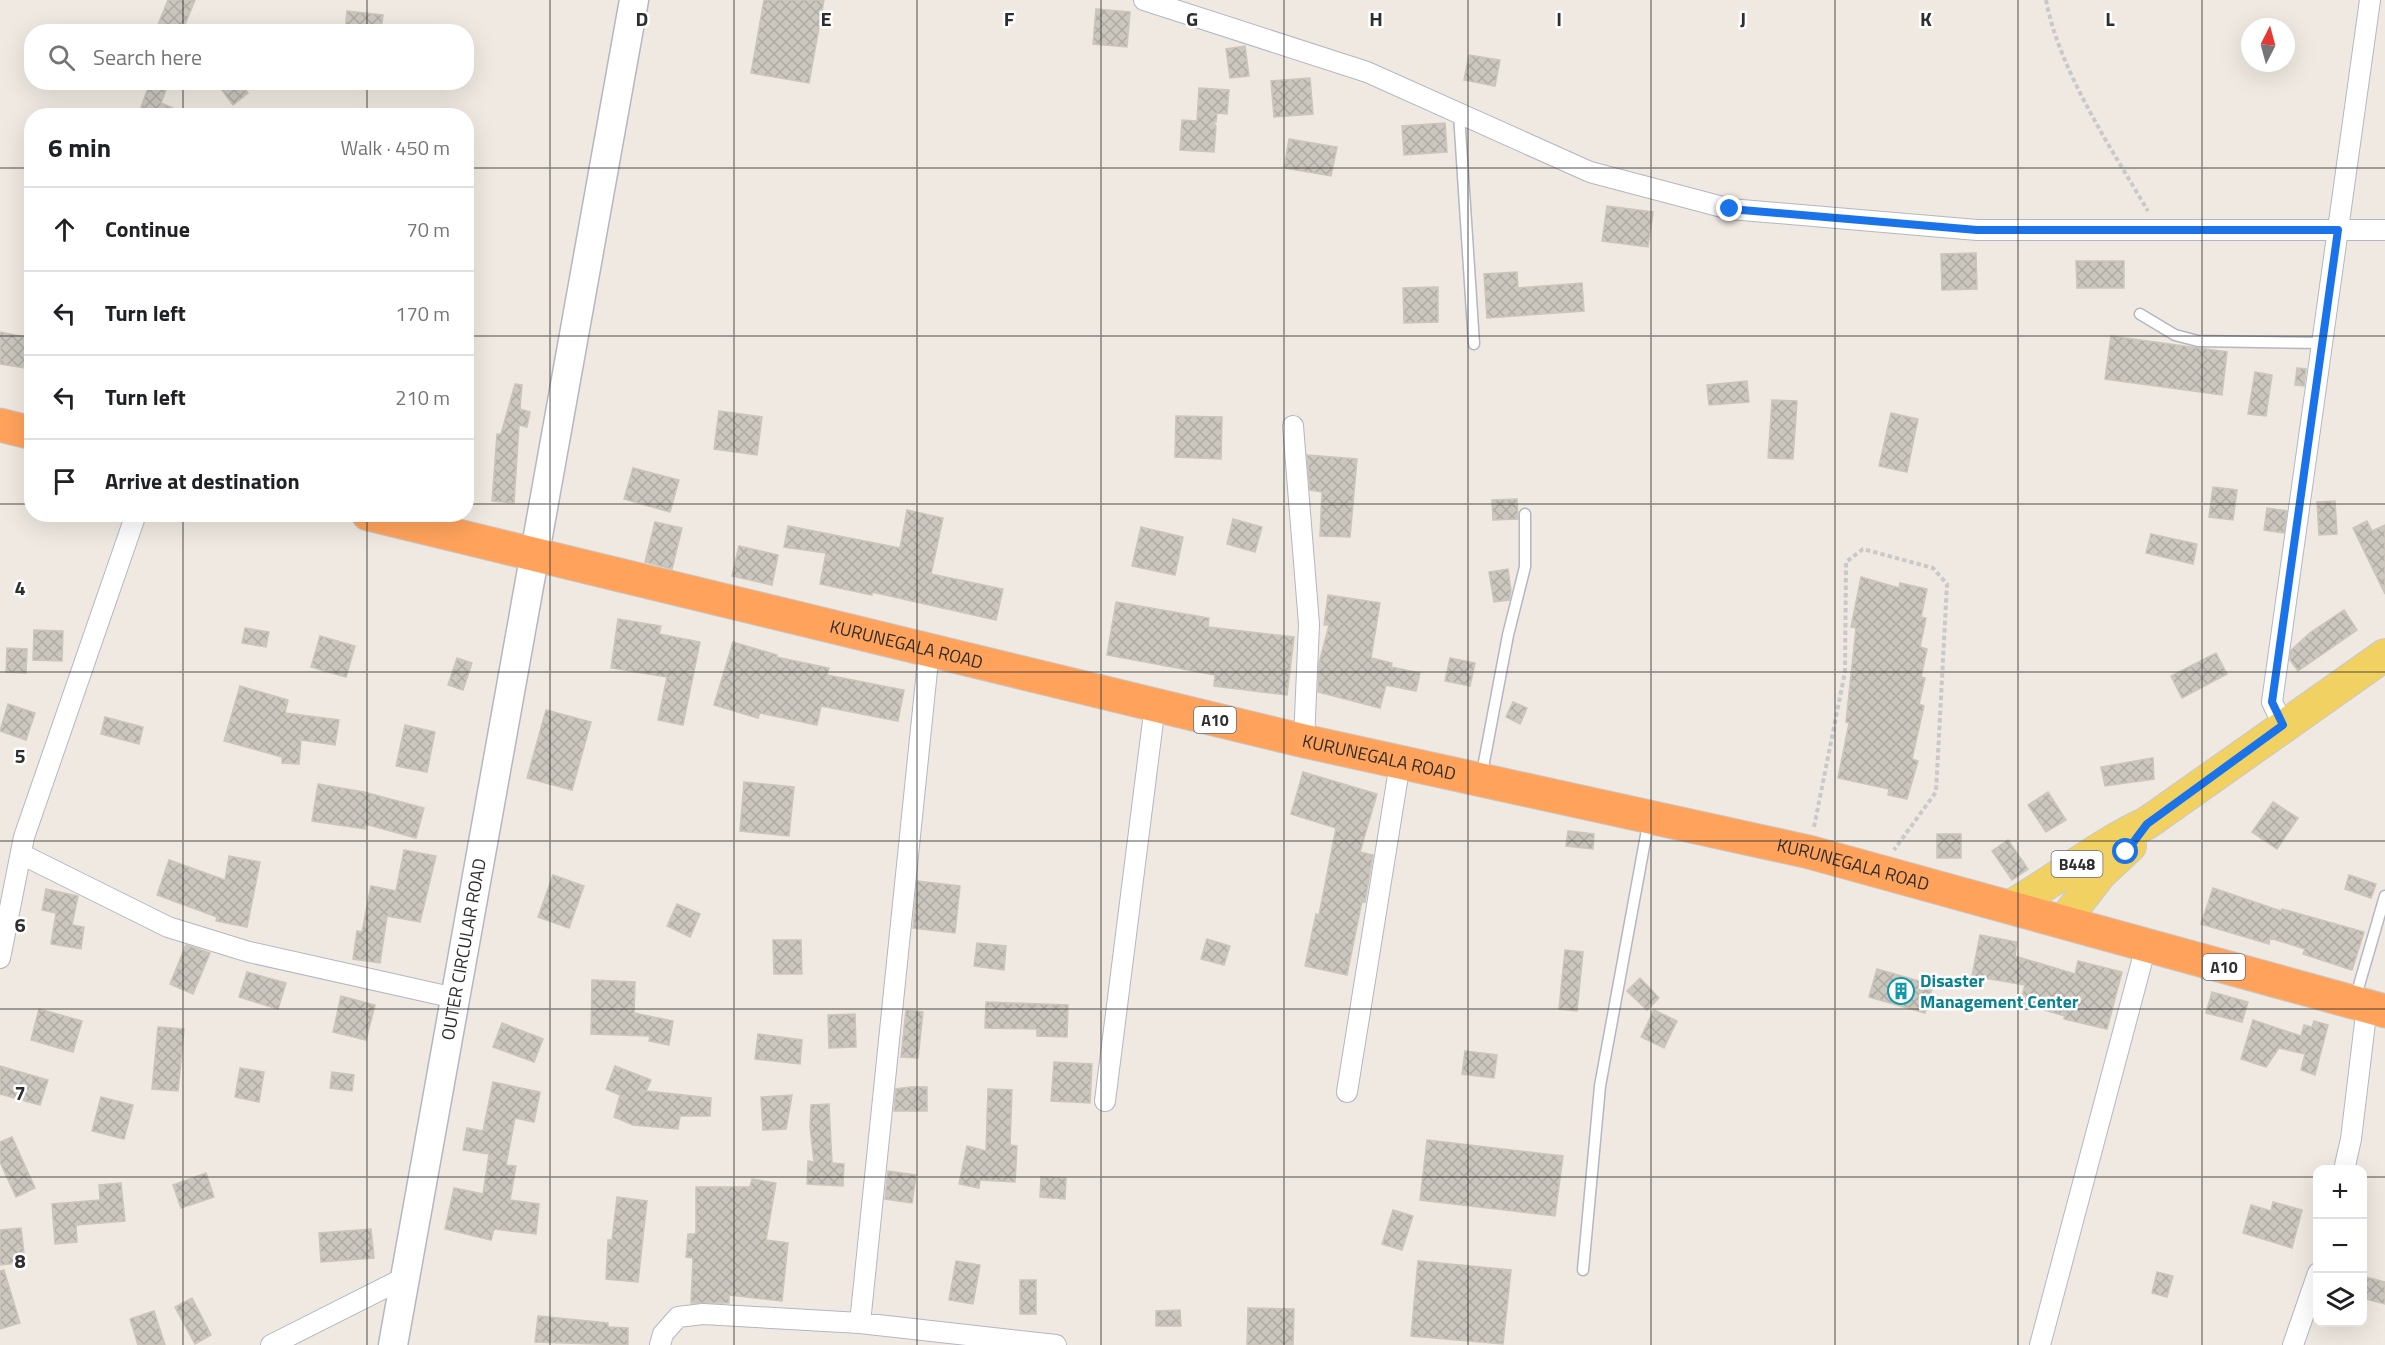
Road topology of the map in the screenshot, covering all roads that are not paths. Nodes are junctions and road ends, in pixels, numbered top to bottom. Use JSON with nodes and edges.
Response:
{"nodes":[{"id":1,"x":634,"y":0,"type":"edge"},
{"id":2,"x":1144,"y":0,"type":"edge"},
{"id":3,"x":2370,"y":0,"type":"edge"},
{"id":4,"x":1459,"y":114,"type":"junction"},
{"id":5,"x":2338,"y":230,"type":"junction"},
{"id":6,"x":2385,"y":230,"type":"edge"},
{"id":7,"x":2140,"y":314,"type":"dead end"},
{"id":8,"x":2322,"y":343,"type":"junction"},
{"id":9,"x":1474,"y":344,"type":"dead end"},
{"id":10,"x":0,"y":425,"type":"edge"},
{"id":11,"x":1293,"y":426,"type":"dead end"},
{"id":12,"x":24,"y":431,"type":"edge"},
{"id":13,"x":1525,"y":514,"type":"dead end"},
{"id":14,"x":133,"y":522,"type":"edge"},
{"id":15,"x":401,"y":522,"type":"edge"},
{"id":16,"x":536,"y":555,"type":"junction"},
{"id":17,"x":929,"y":651,"type":"junction"},
{"id":18,"x":2385,"y":655,"type":"edge"},
{"id":19,"x":1155,"y":705,"type":"junction"},
{"id":20,"x":2283,"y":725,"type":"junction"},
{"id":21,"x":1304,"y":741,"type":"junction"},
{"id":22,"x":1400,"y":763,"type":"junction"},
{"id":23,"x":1480,"y":781,"type":"junction"},
{"id":24,"x":1649,"y":818,"type":"junction"},
{"id":25,"x":2147,"y":824,"type":"junction"},
{"id":26,"x":21,"y":854,"type":"junction"},
{"id":27,"x":2385,"y":896,"type":"edge"},
{"id":28,"x":2009,"y":907,"type":"junction"},
{"id":29,"x":2063,"y":922,"type":"junction"},
{"id":30,"x":2146,"y":946,"type":"junction"},
{"id":31,"x":0,"y":958,"type":"edge"},
{"id":32,"x":454,"y":998,"type":"junction"},
{"id":33,"x":2369,"y":1006,"type":"edge"},
{"id":34,"x":1347,"y":1092,"type":"dead end"},
{"id":35,"x":1105,"y":1101,"type":"dead end"},
{"id":36,"x":2345,"y":1165,"type":"edge"},
{"id":37,"x":1583,"y":1270,"type":"dead end"},
{"id":38,"x":2318,"y":1273,"type":"edge"},
{"id":39,"x":404,"y":1278,"type":"junction"},
{"id":40,"x":860,"y":1323,"type":"junction"},
{"id":41,"x":271,"y":1345,"type":"edge"},
{"id":42,"x":393,"y":1345,"type":"edge"},
{"id":43,"x":660,"y":1345,"type":"edge"},
{"id":44,"x":1056,"y":1345,"type":"edge"},
{"id":45,"x":2040,"y":1345,"type":"edge"},
{"id":46,"x":2293,"y":1345,"type":"edge"}],
"edges":[{"from":1,"to":16,"type":"street","name":"OUTER CIRCULAR ROAD"},
{"from":2,"to":4,"type":"street"},
{"from":3,"to":5,"type":"street"},
{"from":4,"to":5,"type":"street"},
{"from":4,"to":9,"type":"lane"},
{"from":5,"to":6,"type":"street"},
{"from":5,"to":8,"type":"street"},
{"from":7,"to":8,"type":"lane"},
{"from":8,"to":20,"type":"street"},
{"from":10,"to":12,"type":"highway"},
{"from":11,"to":21,"type":"street"},
{"from":13,"to":23,"type":"lane"},
{"from":14,"to":26,"type":"street"},
{"from":15,"to":16,"type":"highway","name":"KURUNEGALA ROAD","number":"A10"},
{"from":16,"to":17,"type":"highway","name":"KURUNEGALA ROAD","number":"A10"},
{"from":16,"to":32,"type":"street","name":"OUTER CIRCULAR ROAD"},
{"from":17,"to":19,"type":"highway","name":"KURUNEGALA ROAD","number":"A10"},
{"from":17,"to":40,"type":"street"},
{"from":18,"to":20,"type":"main road","number":"B448"},
{"from":19,"to":21,"type":"highway","name":"KURUNEGALA ROAD","number":"A10"},
{"from":19,"to":35,"type":"street"},
{"from":20,"to":25,"type":"main road","number":"B448"},
{"from":21,"to":22,"type":"highway","name":"KURUNEGALA ROAD","number":"A10"},
{"from":22,"to":23,"type":"highway","name":"KURUNEGALA ROAD","number":"A10"},
{"from":22,"to":34,"type":"street"},
{"from":23,"to":24,"type":"highway","name":"KURUNEGALA ROAD","number":"A10"},
{"from":24,"to":28,"type":"highway","name":"KURUNEGALA ROAD","number":"A10"},
{"from":24,"to":37,"type":"lane"},
{"from":25,"to":28,"type":"main road","number":"B448"},
{"from":25,"to":29,"type":"main road","number":"B448"},
{"from":26,"to":31,"type":"street"},
{"from":26,"to":32,"type":"street"},
{"from":27,"to":33,"type":"lane"},
{"from":28,"to":29,"type":"highway","name":"KURUNEGALA ROAD","number":"A10"},
{"from":29,"to":30,"type":"highway","name":"KURUNEGALA ROAD","number":"A10"},
{"from":30,"to":33,"type":"highway","name":"KURUNEGALA ROAD","number":"A10"},
{"from":30,"to":45,"type":"street"},
{"from":32,"to":39,"type":"street","name":"OUTER CIRCULAR ROAD"},
{"from":33,"to":36,"type":"street"},
{"from":38,"to":46,"type":"street"},
{"from":39,"to":41,"type":"street"},
{"from":39,"to":42,"type":"street","name":"OUTER CIRCULAR ROAD"},
{"from":40,"to":43,"type":"street"},
{"from":40,"to":44,"type":"street"}]}
